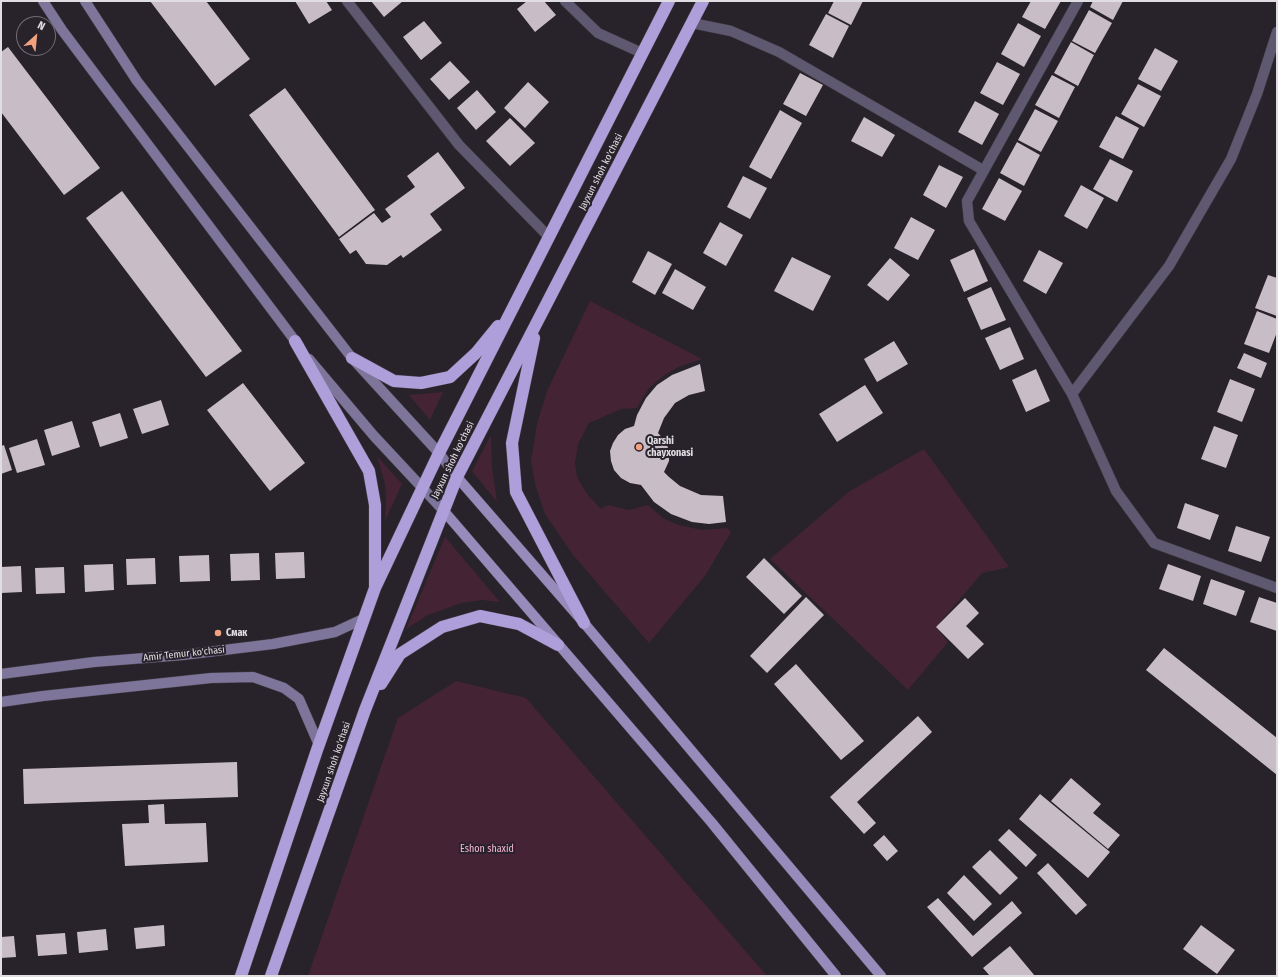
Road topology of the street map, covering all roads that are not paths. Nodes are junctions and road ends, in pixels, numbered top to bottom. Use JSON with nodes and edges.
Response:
{"nodes":[{"id":1,"x":43,"y":1,"type":"edge"},
{"id":2,"x":85,"y":1,"type":"edge"},
{"id":3,"x":347,"y":1,"type":"edge"},
{"id":4,"x":565,"y":1,"type":"edge"},
{"id":5,"x":669,"y":1,"type":"edge"},
{"id":6,"x":703,"y":1,"type":"edge"},
{"id":7,"x":1078,"y":1,"type":"edge"},
{"id":8,"x":692,"y":23,"type":"junction"},
{"id":9,"x":1277,"y":32,"type":"edge"},
{"id":10,"x":642,"y":53,"type":"junction"},
{"id":11,"x":983,"y":170,"type":"junction"},
{"id":12,"x":549,"y":236,"type":"junction"},
{"id":13,"x":512,"y":308,"type":"junction"},
{"id":14,"x":537,"y":323,"type":"junction"},
{"id":15,"x":295,"y":342,"type":"junction"},
{"id":16,"x":352,"y":358,"type":"junction"},
{"id":17,"x":1072,"y":394,"type":"junction"},
{"id":18,"x":439,"y":453,"type":"junction"},
{"id":19,"x":457,"y":477,"type":"junction"},
{"id":20,"x":423,"y":489,"type":"junction"},
{"id":21,"x":443,"y":510,"type":"junction"},
{"id":22,"x":375,"y":588,"type":"junction"},
{"id":23,"x":1277,"y":588,"type":"edge"},
{"id":24,"x":363,"y":619,"type":"junction"},
{"id":25,"x":584,"y":623,"type":"junction"},
{"id":26,"x":558,"y":645,"type":"junction"},
{"id":27,"x":1,"y":674,"type":"edge"},
{"id":28,"x":1,"y":702,"type":"edge"},
{"id":29,"x":365,"y":710,"type":"junction"},
{"id":30,"x":319,"y":745,"type":"junction"},
{"id":31,"x":241,"y":976,"type":"edge"},
{"id":32,"x":271,"y":976,"type":"edge"},
{"id":33,"x":836,"y":976,"type":"edge"},
{"id":34,"x":881,"y":976,"type":"edge"}],
"edges":[{"from":1,"to":15,"type":"main road"},
{"from":2,"to":16,"type":"main road"},
{"from":3,"to":12,"type":"street"},
{"from":4,"to":10,"type":"street"},
{"from":5,"to":10,"type":"highway","name":"Jayxun shoh ko'chasi"},
{"from":6,"to":8,"type":"highway","name":"Jayxun shoh ko'chasi"},
{"from":7,"to":11,"type":"street"},
{"from":8,"to":11,"type":"street"},
{"from":8,"to":14,"type":"highway","name":"Jayxun shoh ko'chasi"},
{"from":9,"to":17,"type":"street"},
{"from":10,"to":12,"type":"highway","name":"Jayxun shoh ko'chasi"},
{"from":11,"to":17,"type":"street"},
{"from":12,"to":13,"type":"highway","name":"Jayxun shoh ko'chasi"},
{"from":13,"to":16,"type":"highway"},
{"from":13,"to":18,"type":"highway","name":"Jayxun shoh ko'chasi"},
{"from":14,"to":19,"type":"highway","name":"Jayxun shoh ko'chasi"},
{"from":14,"to":25,"type":"highway"},
{"from":15,"to":20,"type":"main road"},
{"from":15,"to":22,"type":"highway"},
{"from":16,"to":18,"type":"main road"},
{"from":17,"to":23,"type":"street"},
{"from":18,"to":19,"type":"main road"},
{"from":18,"to":20,"type":"highway","name":"Jayxun shoh ko'chasi"},
{"from":19,"to":21,"type":"highway","name":"Jayxun shoh ko'chasi"},
{"from":19,"to":25,"type":"main road"},
{"from":20,"to":21,"type":"main road"},
{"from":20,"to":22,"type":"highway","name":"Jayxun shoh ko'chasi"},
{"from":21,"to":26,"type":"main road"},
{"from":21,"to":29,"type":"highway","name":"Jayxun shoh ko'chasi"},
{"from":22,"to":24,"type":"highway","name":"Jayxun shoh ko'chasi"},
{"from":24,"to":27,"type":"main road","name":"Amir Temur ko'chasi"},
{"from":24,"to":30,"type":"highway","name":"Jayxun shoh ko'chasi"},
{"from":25,"to":34,"type":"main road"},
{"from":26,"to":29,"type":"highway"},
{"from":26,"to":33,"type":"main road"},
{"from":28,"to":30,"type":"main road"},
{"from":29,"to":32,"type":"highway","name":"Jayxun shoh ko'chasi"},
{"from":30,"to":31,"type":"highway","name":"Jayxun shoh ko'chasi"}]}
